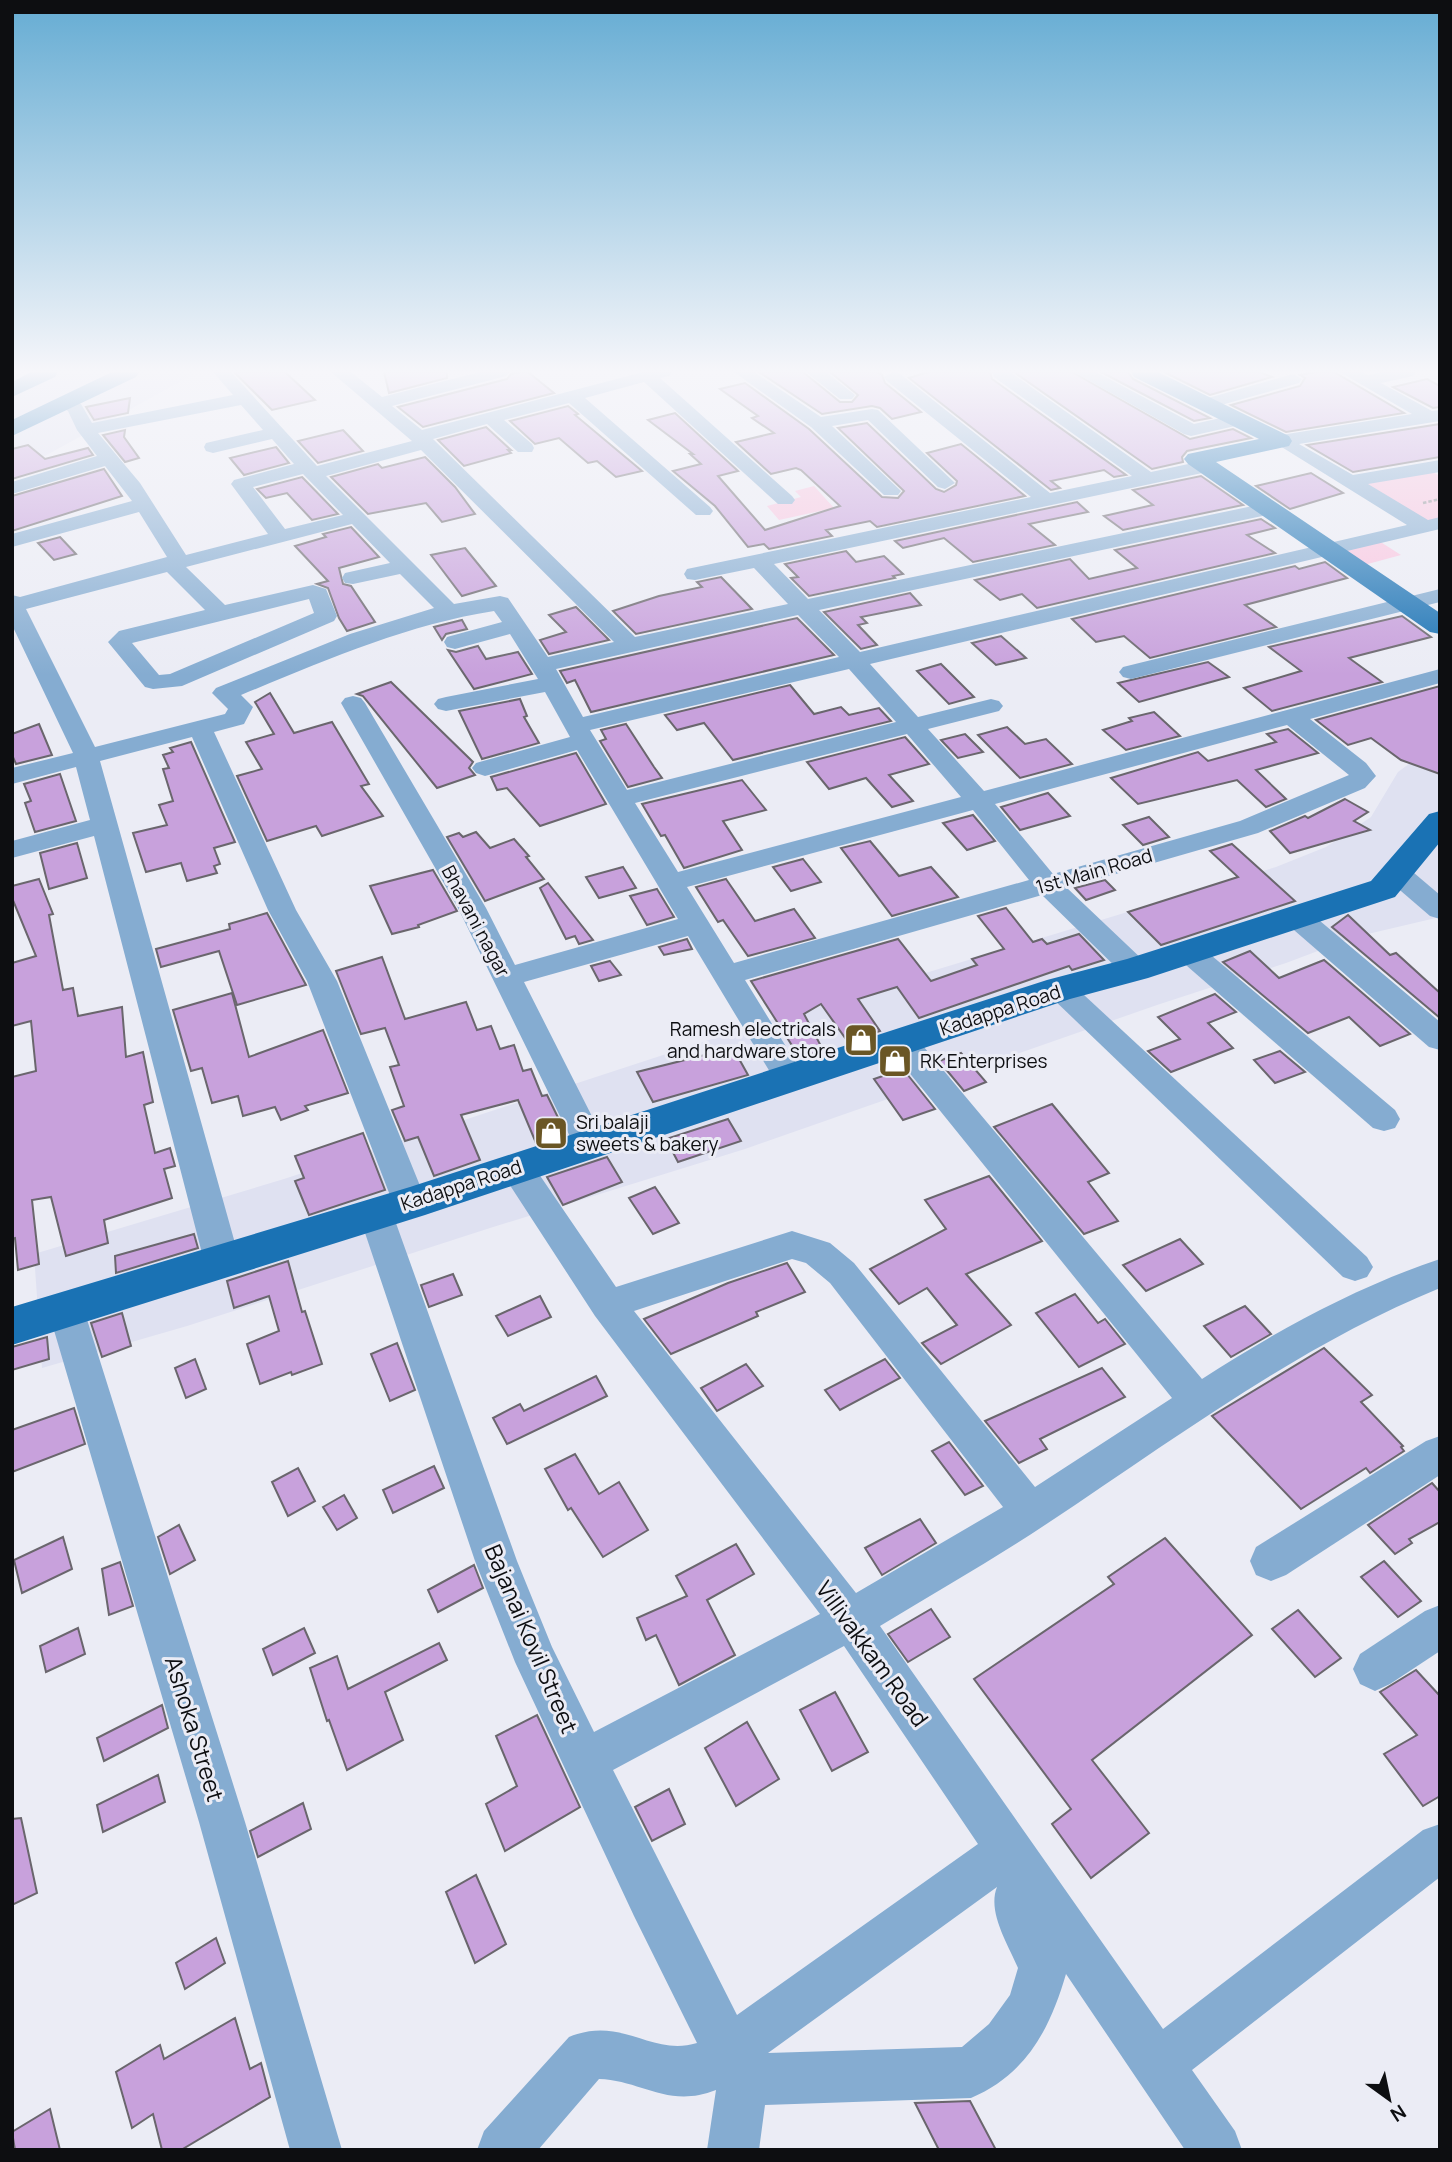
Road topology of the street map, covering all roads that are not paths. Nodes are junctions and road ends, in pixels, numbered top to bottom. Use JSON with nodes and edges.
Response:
{"nodes":[{"id":1,"x":62,"y":473,"type":"edge"},
{"id":2,"x":120,"y":473,"type":"edge"},
{"id":3,"x":296,"y":473,"type":"edge"},
{"id":4,"x":313,"y":473,"type":"edge"},
{"id":5,"x":456,"y":473,"type":"edge"},
{"id":6,"x":660,"y":473,"type":"edge"},
{"id":7,"x":757,"y":473,"type":"edge"},
{"id":8,"x":872,"y":473,"type":"edge"},
{"id":9,"x":933,"y":473,"type":"edge"},
{"id":10,"x":1012,"y":473,"type":"edge"},
{"id":11,"x":1140,"y":473,"type":"edge"},
{"id":12,"x":1173,"y":473,"type":"edge"},
{"id":13,"x":1217,"y":473,"type":"edge"},
{"id":14,"x":1334,"y":473,"type":"edge"},
{"id":15,"x":1401,"y":473,"type":"edge"},
{"id":16,"x":1147,"y":478,"type":"junction"},
{"id":17,"x":1349,"y":482,"type":"junction"},
{"id":18,"x":945,"y":484,"type":"dead end"},
{"id":19,"x":12,"y":488,"type":"edge"},
{"id":20,"x":891,"y":491,"type":"dead end"},
{"id":21,"x":1045,"y":499,"type":"junction"},
{"id":22,"x":785,"y":500,"type":"dead end"},
{"id":23,"x":143,"y":504,"type":"junction"},
{"id":24,"x":1267,"y":509,"type":"junction"},
{"id":25,"x":703,"y":511,"type":"dead end"},
{"id":26,"x":357,"y":517,"type":"junction"},
{"id":27,"x":1432,"y":524,"type":"edge"},
{"id":28,"x":270,"y":539,"type":"junction"},
{"id":29,"x":12,"y":541,"type":"edge"},
{"id":30,"x":1327,"y":549,"type":"junction"},
{"id":31,"x":183,"y":560,"type":"junction"},
{"id":32,"x":760,"y":562,"type":"junction"},
{"id":33,"x":405,"y":566,"type":"junction"},
{"id":34,"x":695,"y":574,"type":"dead end"},
{"id":35,"x":353,"y":578,"type":"dead end"},
{"id":36,"x":1440,"y":595,"type":"edge"},
{"id":37,"x":1407,"y":604,"type":"junction"},
{"id":38,"x":13,"y":605,"type":"edge"},
{"id":39,"x":802,"y":607,"type":"junction"},
{"id":40,"x":449,"y":611,"type":"junction"},
{"id":41,"x":220,"y":613,"type":"junction"},
{"id":42,"x":514,"y":626,"type":"junction"},
{"id":43,"x":1440,"y":626,"type":"edge"},
{"id":44,"x":455,"y":642,"type":"dead end"},
{"id":45,"x":629,"y":644,"type":"junction"},
{"id":46,"x":855,"y":661,"type":"junction"},
{"id":47,"x":1131,"y":672,"type":"dead end"},
{"id":48,"x":546,"y":675,"type":"junction"},
{"id":49,"x":1440,"y":676,"type":"edge"},
{"id":50,"x":353,"y":703,"type":"dead end"},
{"id":51,"x":446,"y":704,"type":"dead end"},
{"id":52,"x":991,"y":706,"type":"dead end"},
{"id":53,"x":1291,"y":716,"type":"junction"},
{"id":54,"x":200,"y":727,"type":"junction"},
{"id":55,"x":913,"y":727,"type":"junction"},
{"id":56,"x":580,"y":733,"type":"junction"},
{"id":57,"x":86,"y":756,"type":"junction"},
{"id":58,"x":485,"y":768,"type":"dead end"},
{"id":59,"x":12,"y":776,"type":"edge"},
{"id":60,"x":620,"y":799,"type":"junction"},
{"id":61,"x":978,"y":800,"type":"junction"},
{"id":62,"x":1440,"y":821,"type":"edge"},
{"id":63,"x":106,"y":824,"type":"junction"},
{"id":64,"x":12,"y":850,"type":"edge"},
{"id":65,"x":1397,"y":873,"type":"junction"},
{"id":66,"x":671,"y":883,"type":"junction"},
{"id":67,"x":1047,"y":884,"type":"junction"},
{"id":68,"x":1440,"y":910,"type":"edge"},
{"id":69,"x":1297,"y":917,"type":"junction"},
{"id":70,"x":696,"y":925,"type":"junction"},
{"id":71,"x":1189,"y":952,"type":"junction"},
{"id":72,"x":1135,"y":969,"type":"junction"},
{"id":73,"x":727,"y":975,"type":"junction"},
{"id":74,"x":506,"y":977,"type":"junction"},
{"id":75,"x":1060,"y":989,"type":"junction"},
{"id":76,"x":1440,"y":1039,"type":"edge"},
{"id":77,"x":902,"y":1042,"type":"junction"},
{"id":78,"x":790,"y":1079,"type":"junction"},
{"id":79,"x":1384,"y":1119,"type":"dead end"},
{"id":80,"x":590,"y":1144,"type":"junction"},
{"id":81,"x":516,"y":1167,"type":"junction"},
{"id":82,"x":393,"y":1208,"type":"junction"},
{"id":83,"x":222,"y":1261,"type":"junction"},
{"id":84,"x":1355,"y":1267,"type":"dead end"},
{"id":85,"x":1440,"y":1273,"type":"edge"},
{"id":86,"x":608,"y":1305,"type":"junction"},
{"id":87,"x":66,"y":1310,"type":"junction"},
{"id":88,"x":13,"y":1318,"type":"edge"},
{"id":89,"x":1198,"y":1402,"type":"junction"},
{"id":90,"x":1440,"y":1453,"type":"edge"},
{"id":91,"x":1031,"y":1512,"type":"junction"},
{"id":92,"x":1271,"y":1561,"type":"dead end"},
{"id":93,"x":851,"y":1620,"type":"junction"},
{"id":94,"x":1440,"y":1626,"type":"edge"},
{"id":95,"x":1375,"y":1670,"type":"dead end"},
{"id":96,"x":585,"y":1761,"type":"junction"},
{"id":97,"x":1440,"y":1847,"type":"edge"},
{"id":98,"x":1018,"y":1861,"type":"junction"},
{"id":99,"x":1159,"y":2064,"type":"junction"},
{"id":100,"x":736,"y":2065,"type":"junction"},
{"id":101,"x":316,"y":2150,"type":"edge"},
{"id":102,"x":503,"y":2150,"type":"edge"},
{"id":103,"x":733,"y":2150,"type":"edge"},
{"id":104,"x":1216,"y":2150,"type":"edge"}],
"edges":[{"from":1,"to":19,"type":"street"},
{"from":2,"to":23,"type":"street"},
{"from":3,"to":28,"type":"street"},
{"from":4,"to":26,"type":"street"},
{"from":5,"to":45,"type":"street"},
{"from":6,"to":25,"type":"street"},
{"from":7,"to":22,"type":"street"},
{"from":8,"to":20,"type":"street"},
{"from":9,"to":18,"type":"street"},
{"from":10,"to":21,"type":"street"},
{"from":11,"to":16,"type":"street"},
{"from":12,"to":16,"type":"street"},
{"from":13,"to":24,"type":"main road"},
{"from":14,"to":17,"type":"street"},
{"from":15,"to":17,"type":"street"},
{"from":16,"to":21,"type":"street"},
{"from":17,"to":27,"type":"street"},
{"from":21,"to":32,"type":"street"},
{"from":23,"to":29,"type":"street"},
{"from":23,"to":31,"type":"street"},
{"from":24,"to":30,"type":"main road"},
{"from":24,"to":39,"type":"street"},
{"from":26,"to":28,"type":"street"},
{"from":26,"to":33,"type":"street"},
{"from":27,"to":30,"type":"street"},
{"from":28,"to":31,"type":"street"},
{"from":30,"to":37,"type":"main road"},
{"from":30,"to":46,"type":"street"},
{"from":31,"to":38,"type":"street"},
{"from":31,"to":41,"type":"street"},
{"from":32,"to":34,"type":"street"},
{"from":32,"to":39,"type":"street"},
{"from":33,"to":35,"type":"street"},
{"from":33,"to":40,"type":"street"},
{"from":36,"to":37,"type":"street"},
{"from":37,"to":43,"type":"main road"},
{"from":37,"to":47,"type":"street"},
{"from":38,"to":57,"type":"street"},
{"from":39,"to":45,"type":"street"},
{"from":39,"to":46,"type":"street"},
{"from":40,"to":42,"type":"street"},
{"from":40,"to":54,"type":"street"},
{"from":41,"to":41,"type":"street"},
{"from":42,"to":44,"type":"street"},
{"from":42,"to":48,"type":"street"},
{"from":45,"to":48,"type":"street"},
{"from":46,"to":55,"type":"street"},
{"from":46,"to":56,"type":"street"},
{"from":48,"to":51,"type":"street"},
{"from":48,"to":56,"type":"street"},
{"from":49,"to":53,"type":"street"},
{"from":50,"to":74,"type":"street","name":"Bhavani nagar"},
{"from":52,"to":55,"type":"street"},
{"from":53,"to":61,"type":"street"},
{"from":53,"to":67,"type":"street","name":"1st Main Road"},
{"from":54,"to":57,"type":"street"},
{"from":54,"to":82,"type":"street","name":"Bajanai Kovil Street"},
{"from":55,"to":60,"type":"street"},
{"from":55,"to":61,"type":"street"},
{"from":56,"to":58,"type":"street"},
{"from":56,"to":60,"type":"street"},
{"from":57,"to":59,"type":"street"},
{"from":57,"to":63,"type":"street"},
{"from":60,"to":66,"type":"street"},
{"from":61,"to":66,"type":"street"},
{"from":61,"to":67,"type":"street"},
{"from":62,"to":65,"type":"main road","name":"Kadappa Road"},
{"from":63,"to":64,"type":"street"},
{"from":63,"to":83,"type":"street"},
{"from":65,"to":68,"type":"street"},
{"from":65,"to":69,"type":"main road","name":"Kadappa Road"},
{"from":66,"to":70,"type":"street"},
{"from":67,"to":72,"type":"street"},
{"from":67,"to":73,"type":"street","name":"1st Main Road"},
{"from":69,"to":71,"type":"main road","name":"Kadappa Road"},
{"from":69,"to":76,"type":"street"},
{"from":70,"to":73,"type":"street"},
{"from":70,"to":74,"type":"street"},
{"from":71,"to":72,"type":"main road","name":"Kadappa Road"},
{"from":71,"to":79,"type":"street"},
{"from":72,"to":75,"type":"main road","name":"Kadappa Road"},
{"from":73,"to":78,"type":"street"},
{"from":74,"to":80,"type":"street","name":"Bhavani nagar"},
{"from":75,"to":77,"type":"main road","name":"Kadappa Road"},
{"from":75,"to":84,"type":"street"},
{"from":77,"to":78,"type":"main road","name":"Kadappa Road"},
{"from":77,"to":89,"type":"street"},
{"from":78,"to":80,"type":"main road","name":"Kadappa Road"},
{"from":80,"to":81,"type":"main road","name":"Kadappa Road"},
{"from":81,"to":82,"type":"main road","name":"Kadappa Road"},
{"from":81,"to":86,"type":"street","name":"Villivakkam Road"},
{"from":82,"to":83,"type":"main road","name":"Kadappa Road"},
{"from":82,"to":96,"type":"street","name":"Bajanai Kovil Street"},
{"from":83,"to":87,"type":"main road","name":"Kadappa Road"},
{"from":85,"to":89,"type":"street"},
{"from":86,"to":91,"type":"street"},
{"from":86,"to":93,"type":"street","name":"Villivakkam Road"},
{"from":87,"to":88,"type":"main road","name":"Kadappa Road"},
{"from":87,"to":101,"type":"street","name":"Ashoka Street"},
{"from":89,"to":91,"type":"street"},
{"from":90,"to":92,"type":"street"},
{"from":91,"to":93,"type":"street"},
{"from":93,"to":96,"type":"street"},
{"from":93,"to":98,"type":"street","name":"Villivakkam Road"},
{"from":94,"to":95,"type":"street"},
{"from":96,"to":100,"type":"street","name":"Bajanai Kovil Street"},
{"from":97,"to":99,"type":"street"},
{"from":98,"to":99,"type":"street","name":"Villivakkam Road"},
{"from":98,"to":100,"type":"street"},
{"from":98,"to":100,"type":"street"},
{"from":99,"to":104,"type":"street","name":"Villivakkam Road"},
{"from":100,"to":102,"type":"street"},
{"from":100,"to":103,"type":"street"}]}
